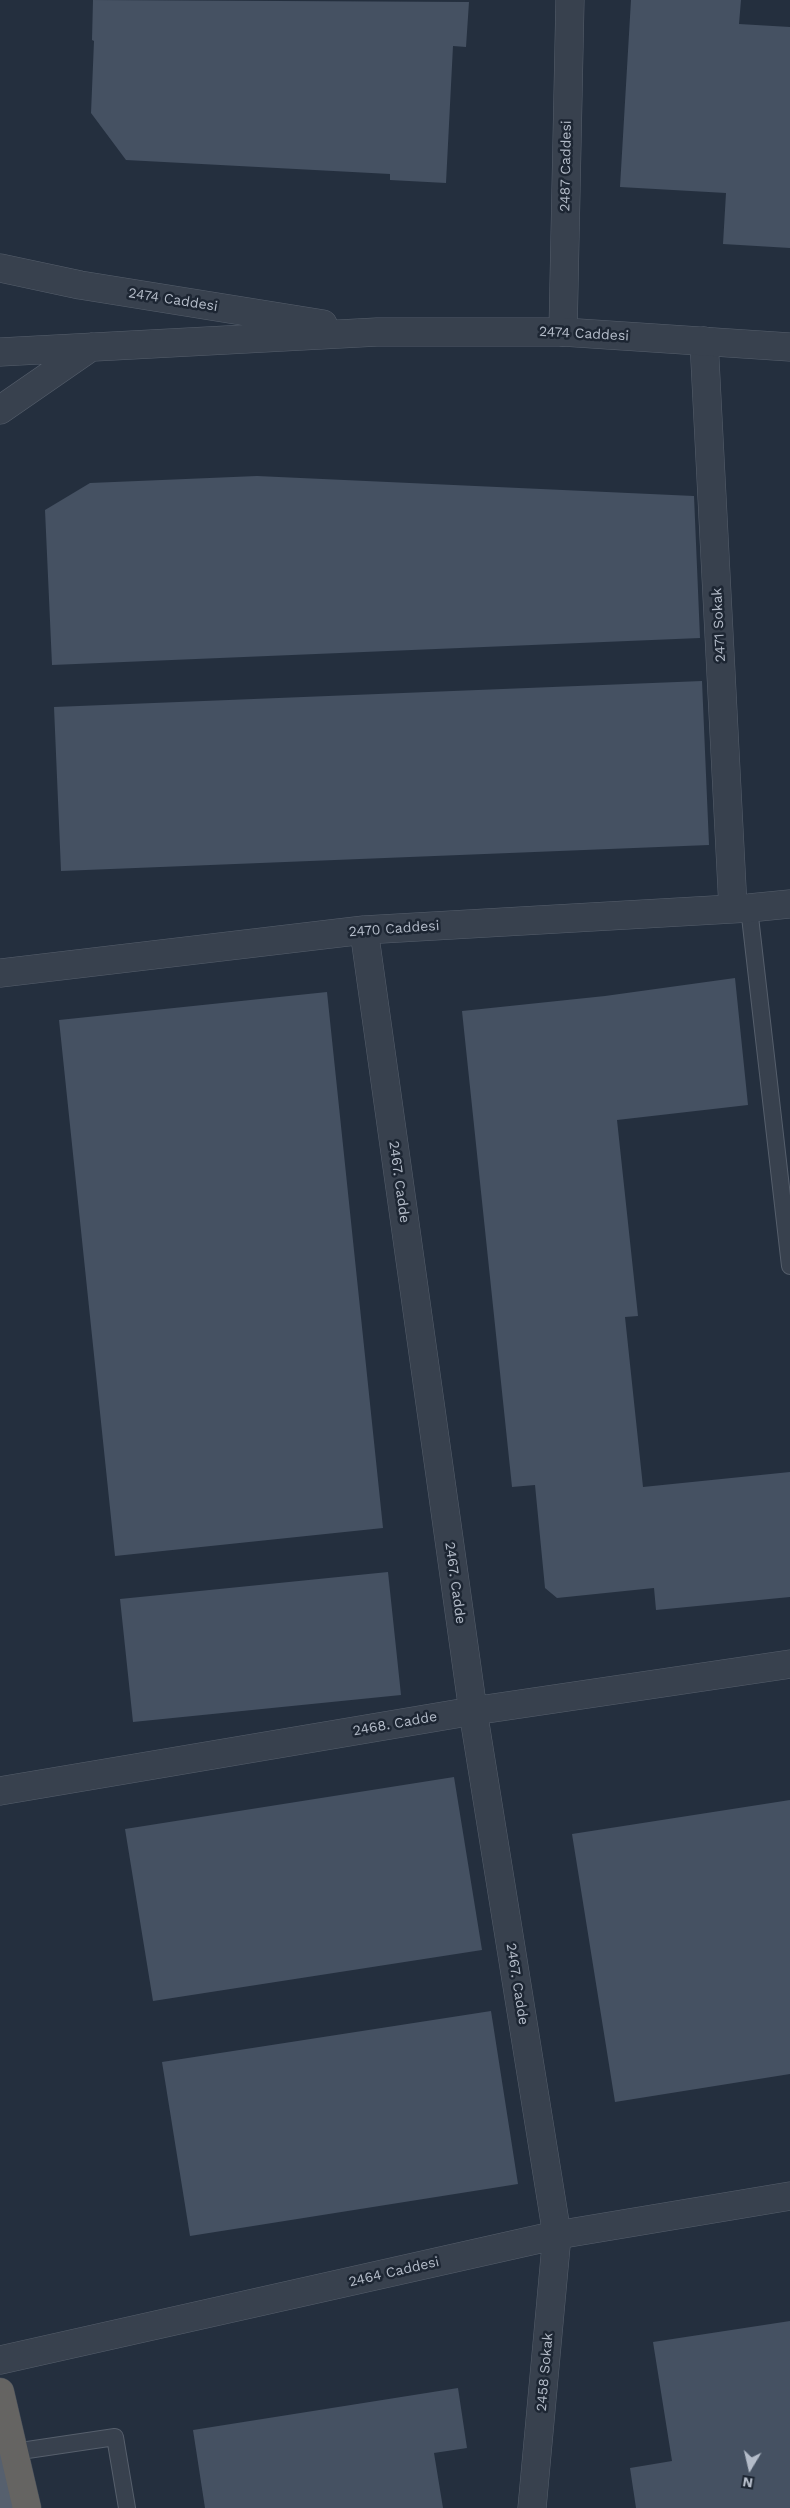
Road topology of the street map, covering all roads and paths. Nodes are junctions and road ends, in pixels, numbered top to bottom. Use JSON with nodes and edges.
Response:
{"nodes":[{"id":1,"x":570,"y":0,"type":"edge"},
{"id":2,"x":0,"y":268,"type":"edge"},
{"id":3,"x":377,"y":332,"type":"junction"},
{"id":4,"x":562,"y":332,"type":"junction"},
{"id":5,"x":704,"y":341,"type":"junction"},
{"id":6,"x":91,"y":346,"type":"junction"},
{"id":7,"x":790,"y":347,"type":"edge"},
{"id":8,"x":0,"y":352,"type":"edge"},
{"id":9,"x":0,"y":410,"type":"edge"},
{"id":10,"x":790,"y":904,"type":"edge"},
{"id":11,"x":741,"y":908,"type":"junction"},
{"id":12,"x":364,"y":930,"type":"junction"},
{"id":13,"x":0,"y":974,"type":"edge"},
{"id":14,"x":790,"y":1266,"type":"edge"},
{"id":15,"x":790,"y":1664,"type":"edge"},
{"id":16,"x":473,"y":1711,"type":"junction"},
{"id":17,"x":0,"y":1790,"type":"edge"},
{"id":18,"x":790,"y":2196,"type":"edge"},
{"id":19,"x":558,"y":2235,"type":"junction"},
{"id":20,"x":0,"y":2360,"type":"edge"},
{"id":21,"x":0,"y":2392,"type":"edge"},
{"id":22,"x":0,"y":2429,"type":"edge"},
{"id":23,"x":14,"y":2452,"type":"junction"},
{"id":24,"x":8,"y":2508,"type":"edge"},
{"id":25,"x":27,"y":2508,"type":"edge"},
{"id":26,"x":127,"y":2508,"type":"edge"},
{"id":27,"x":532,"y":2508,"type":"edge"}],
"edges":[{"from":1,"to":4,"type":"street","name":"2487 Caddesi"},
{"from":2,"to":3,"type":"street","name":"2474 Caddesi"},
{"from":3,"to":4,"type":"street","name":"2474 Caddesi"},
{"from":3,"to":6,"type":"street","name":"2474 Caddesi"},
{"from":4,"to":5,"type":"street","name":"2474 Caddesi"},
{"from":5,"to":7,"type":"street","name":"2474 Caddesi"},
{"from":5,"to":11,"type":"street","name":"2471 Sokak"},
{"from":6,"to":8,"type":"street","name":"2474 Caddesi"},
{"from":6,"to":9,"type":"street"},
{"from":10,"to":11,"type":"street","name":"2470 Caddesi"},
{"from":11,"to":12,"type":"street","name":"2470 Caddesi"},
{"from":11,"to":14,"type":"lane"},
{"from":12,"to":13,"type":"street","name":"2470 Caddesi"},
{"from":12,"to":16,"type":"street","name":"2467. Cadde"},
{"from":15,"to":16,"type":"street","name":"2468. Cadde"},
{"from":16,"to":17,"type":"street","name":"2468. Cadde"},
{"from":16,"to":19,"type":"street","name":"2467. Cadde"},
{"from":18,"to":19,"type":"street","name":"2464 Caddesi"},
{"from":19,"to":20,"type":"street","name":"2464 Caddesi"},
{"from":19,"to":27,"type":"street","name":"2458 Sokak"},
{"from":21,"to":23,"type":"highway"},
{"from":22,"to":24,"type":"main road"},
{"from":23,"to":25,"type":"highway"},
{"from":23,"to":26,"type":"lane"}]}
